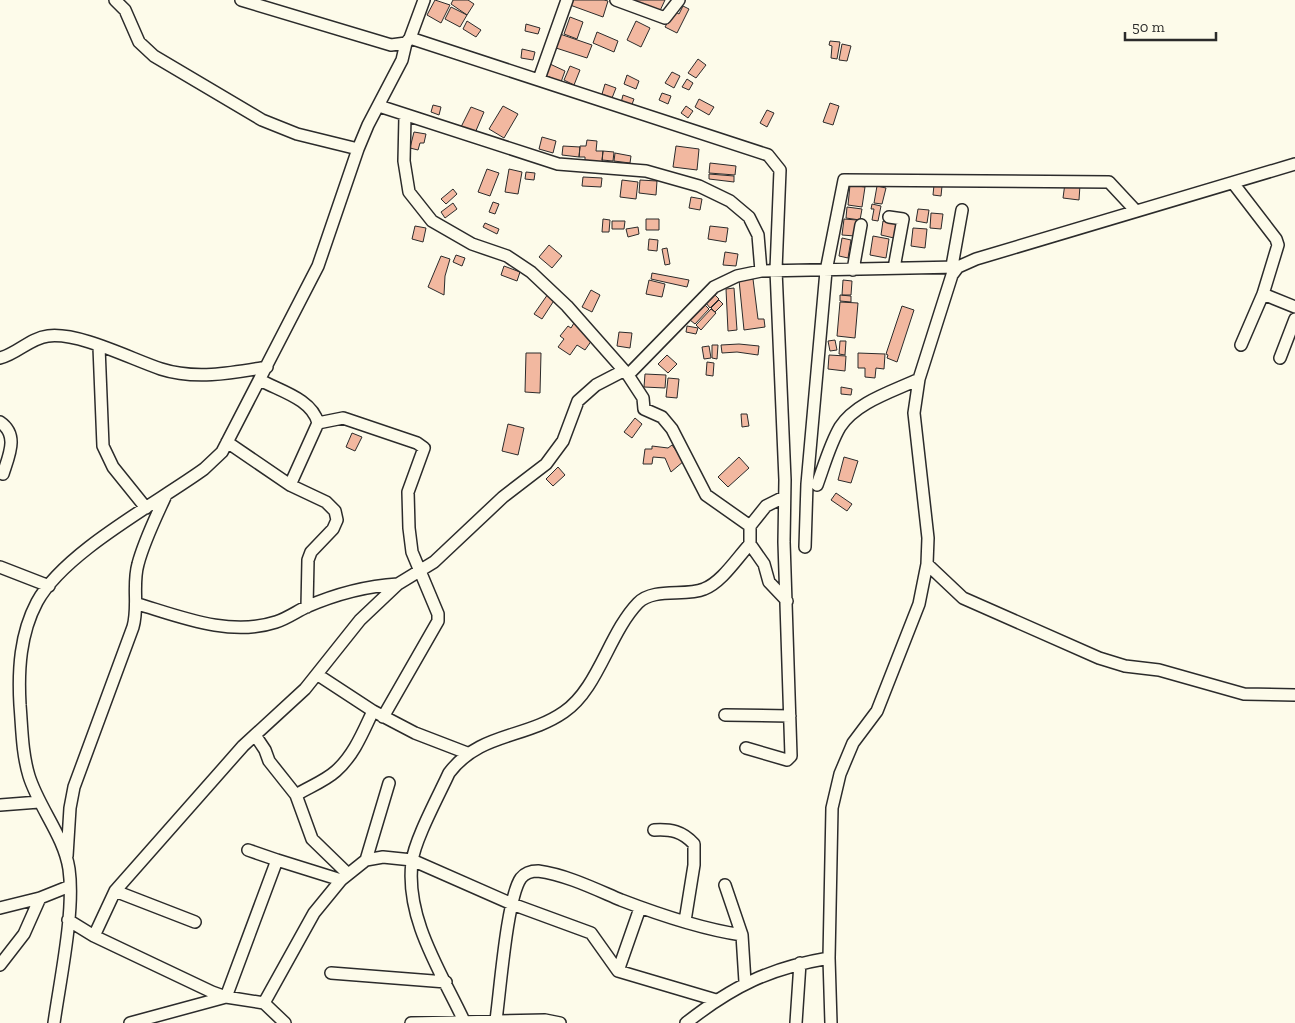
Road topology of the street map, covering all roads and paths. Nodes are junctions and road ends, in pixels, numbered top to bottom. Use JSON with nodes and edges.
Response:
{"nodes":[{"id":1,"x":115,"y":0,"type":"edge"},
{"id":2,"x":241,"y":0,"type":"edge"},
{"id":3,"x":424,"y":0,"type":"edge"},
{"id":4,"x":567,"y":0,"type":"edge"},
{"id":5,"x":616,"y":0,"type":"edge"},
{"id":6,"x":679,"y":0,"type":"edge"},
{"id":7,"x":406,"y":48,"type":"junction"},
{"id":8,"x":539,"y":79,"type":"junction"},
{"id":9,"x":379,"y":106,"type":"junction"},
{"id":10,"x":405,"y":116,"type":"junction"},
{"id":11,"x":358,"y":149,"type":"junction"},
{"id":12,"x":1295,"y":164,"type":"edge"},
{"id":13,"x":1233,"y":183,"type":"junction"},
{"id":14,"x":962,"y":210,"type":"dead end"},
{"id":15,"x":1136,"y":211,"type":"junction"},
{"id":16,"x":889,"y":217,"type":"dead end"},
{"id":17,"x":861,"y":225,"type":"dead end"},
{"id":18,"x":955,"y":266,"type":"junction"},
{"id":19,"x":894,"y":268,"type":"junction"},
{"id":20,"x":776,"y":270,"type":"junction"},
{"id":21,"x":853,"y":270,"type":"junction"},
{"id":22,"x":761,"y":271,"type":"junction"},
{"id":23,"x":826,"y":271,"type":"junction"},
{"id":24,"x":1263,"y":294,"type":"junction"},
{"id":25,"x":1295,"y":307,"type":"edge"},
{"id":26,"x":1295,"y":319,"type":"edge"},
{"id":27,"x":1241,"y":345,"type":"dead end"},
{"id":28,"x":99,"y":347,"type":"junction"},
{"id":29,"x":0,"y":358,"type":"edge"},
{"id":30,"x":1280,"y":358,"type":"dead end"},
{"id":31,"x":267,"y":367,"type":"junction"},
{"id":32,"x":625,"y":373,"type":"junction"},
{"id":33,"x":919,"y":379,"type":"junction"},
{"id":34,"x":260,"y":380,"type":"junction"},
{"id":35,"x":0,"y":422,"type":"edge"},
{"id":36,"x":318,"y":423,"type":"junction"},
{"id":37,"x":227,"y":442,"type":"junction"},
{"id":38,"x":3,"y":474,"type":"dead end"},
{"id":39,"x":785,"y":480,"type":"junction"},
{"id":40,"x":812,"y":484,"type":"junction"},
{"id":41,"x":290,"y":485,"type":"junction"},
{"id":42,"x":166,"y":495,"type":"junction"},
{"id":43,"x":784,"y":498,"type":"junction"},
{"id":44,"x":146,"y":508,"type":"junction"},
{"id":45,"x":750,"y":526,"type":"junction"},
{"id":46,"x":750,"y":544,"type":"junction"},
{"id":47,"x":804,"y":547,"type":"dead end"},
{"id":48,"x":927,"y":564,"type":"junction"},
{"id":49,"x":0,"y":567,"type":"edge"},
{"id":50,"x":420,"y":571,"type":"junction"},
{"id":51,"x":398,"y":584,"type":"junction"},
{"id":52,"x":49,"y":586,"type":"junction"},
{"id":53,"x":787,"y":601,"type":"junction"},
{"id":54,"x":138,"y":604,"type":"junction"},
{"id":55,"x":307,"y":607,"type":"junction"},
{"id":56,"x":318,"y":675,"type":"junction"},
{"id":57,"x":1295,"y":695,"type":"edge"},
{"id":58,"x":378,"y":714,"type":"junction"},
{"id":59,"x":725,"y":715,"type":"dead end"},
{"id":60,"x":790,"y":716,"type":"junction"},
{"id":61,"x":254,"y":735,"type":"junction"},
{"id":62,"x":746,"y":748,"type":"dead end"},
{"id":63,"x":467,"y":753,"type":"junction"},
{"id":64,"x":389,"y":783,"type":"dead end"},
{"id":65,"x":296,"y":795,"type":"junction"},
{"id":66,"x":39,"y":802,"type":"junction"},
{"id":67,"x":0,"y":805,"type":"edge"},
{"id":68,"x":654,"y":830,"type":"dead end"},
{"id":69,"x":248,"y":850,"type":"dead end"},
{"id":70,"x":66,"y":857,"type":"junction"},
{"id":71,"x":277,"y":860,"type":"junction"},
{"id":72,"x":366,"y":860,"type":"junction"},
{"id":73,"x":412,"y":860,"type":"junction"},
{"id":74,"x":344,"y":877,"type":"junction"},
{"id":75,"x":726,"y":885,"type":"dead end"},
{"id":76,"x":70,"y":886,"type":"junction"},
{"id":77,"x":115,"y":891,"type":"junction"},
{"id":78,"x":40,"y":898,"type":"junction"},
{"id":79,"x":512,"y":904,"type":"junction"},
{"id":80,"x":0,"y":908,"type":"edge"},
{"id":81,"x":640,"y":908,"type":"junction"},
{"id":82,"x":68,"y":920,"type":"junction"},
{"id":83,"x":685,"y":921,"type":"junction"},
{"id":84,"x":196,"y":922,"type":"dead end"},
{"id":85,"x":742,"y":935,"type":"junction"},
{"id":86,"x":94,"y":936,"type":"junction"},
{"id":87,"x":830,"y":958,"type":"junction"},
{"id":88,"x":800,"y":963,"type":"junction"},
{"id":89,"x":0,"y":965,"type":"edge"},
{"id":90,"x":618,"y":971,"type":"junction"},
{"id":91,"x":331,"y":973,"type":"dead end"},
{"id":92,"x":446,"y":982,"type":"junction"},
{"id":93,"x":745,"y":982,"type":"junction"},
{"id":94,"x":226,"y":997,"type":"junction"},
{"id":95,"x":716,"y":1000,"type":"junction"},
{"id":96,"x":264,"y":1003,"type":"junction"},
{"id":97,"x":496,"y":1020,"type":"junction"},
{"id":98,"x":464,"y":1021,"type":"junction"},
{"id":99,"x":440,"y":1022,"type":"edge"},
{"id":100,"x":54,"y":1023,"type":"edge"},
{"id":101,"x":130,"y":1023,"type":"edge"},
{"id":102,"x":285,"y":1023,"type":"edge"},
{"id":103,"x":411,"y":1023,"type":"edge"},
{"id":104,"x":560,"y":1023,"type":"edge"},
{"id":105,"x":686,"y":1023,"type":"edge"},
{"id":106,"x":796,"y":1023,"type":"edge"},
{"id":107,"x":831,"y":1023,"type":"edge"}],
"edges":[{"from":1,"to":11,"type":"street"},
{"from":2,"to":7,"type":"street"},
{"from":3,"to":7,"type":"street"},
{"from":4,"to":8,"type":"street"},
{"from":5,"to":6,"type":"street"},
{"from":7,"to":8,"type":"street"},
{"from":7,"to":9,"type":"street"},
{"from":8,"to":20,"type":"street"},
{"from":9,"to":10,"type":"street"},
{"from":9,"to":11,"type":"street"},
{"from":10,"to":22,"type":"street"},
{"from":10,"to":32,"type":"street"},
{"from":11,"to":31,"type":"street"},
{"from":12,"to":13,"type":"street"},
{"from":13,"to":15,"type":"street"},
{"from":13,"to":24,"type":"street"},
{"from":14,"to":18,"type":"street"},
{"from":15,"to":18,"type":"street"},
{"from":15,"to":23,"type":"street"},
{"from":16,"to":19,"type":"street"},
{"from":17,"to":21,"type":"street"},
{"from":18,"to":19,"type":"street"},
{"from":18,"to":33,"type":"street"},
{"from":19,"to":21,"type":"street"},
{"from":20,"to":22,"type":"street"},
{"from":20,"to":23,"type":"street"},
{"from":20,"to":39,"type":"street"},
{"from":21,"to":23,"type":"street"},
{"from":22,"to":32,"type":"street"},
{"from":23,"to":40,"type":"street"},
{"from":24,"to":25,"type":"street"},
{"from":24,"to":27,"type":"street"},
{"from":26,"to":30,"type":"street"},
{"from":28,"to":29,"type":"street"},
{"from":28,"to":31,"type":"street"},
{"from":28,"to":44,"type":"street"},
{"from":31,"to":34,"type":"street"},
{"from":32,"to":45,"type":"street"},
{"from":32,"to":50,"type":"street"},
{"from":33,"to":40,"type":"street"},
{"from":33,"to":48,"type":"street"},
{"from":34,"to":36,"type":"street"},
{"from":34,"to":37,"type":"street"},
{"from":35,"to":38,"type":"street"},
{"from":36,"to":41,"type":"street"},
{"from":36,"to":50,"type":"street"},
{"from":37,"to":41,"type":"street"},
{"from":37,"to":42,"type":"street"},
{"from":39,"to":40,"type":"street"},
{"from":39,"to":43,"type":"street"},
{"from":40,"to":47,"type":"street"},
{"from":41,"to":55,"type":"street"},
{"from":42,"to":44,"type":"street"},
{"from":42,"to":54,"type":"street"},
{"from":43,"to":45,"type":"street"},
{"from":43,"to":53,"type":"street"},
{"from":44,"to":52,"type":"street"},
{"from":45,"to":46,"type":"street"},
{"from":46,"to":53,"type":"street"},
{"from":46,"to":63,"type":"street"},
{"from":48,"to":57,"type":"street"},
{"from":48,"to":87,"type":"street"},
{"from":49,"to":52,"type":"street"},
{"from":50,"to":51,"type":"street"},
{"from":50,"to":58,"type":"street"},
{"from":51,"to":55,"type":"street"},
{"from":51,"to":56,"type":"street"},
{"from":52,"to":66,"type":"street"},
{"from":53,"to":60,"type":"street"},
{"from":54,"to":55,"type":"street"},
{"from":54,"to":70,"type":"street"},
{"from":56,"to":58,"type":"street"},
{"from":56,"to":61,"type":"street"},
{"from":58,"to":63,"type":"street"},
{"from":58,"to":65,"type":"street"},
{"from":59,"to":60,"type":"street"},
{"from":60,"to":62,"type":"street"},
{"from":61,"to":65,"type":"street"},
{"from":61,"to":77,"type":"street"},
{"from":63,"to":73,"type":"street"},
{"from":64,"to":72,"type":"street"},
{"from":65,"to":74,"type":"street"},
{"from":66,"to":67,"type":"street"},
{"from":66,"to":70,"type":"street"},
{"from":68,"to":83,"type":"street"},
{"from":69,"to":71,"type":"street"},
{"from":70,"to":76,"type":"street"},
{"from":71,"to":74,"type":"street"},
{"from":71,"to":94,"type":"street"},
{"from":72,"to":73,"type":"street"},
{"from":72,"to":74,"type":"street"},
{"from":73,"to":79,"type":"street"},
{"from":73,"to":92,"type":"street"},
{"from":74,"to":96,"type":"street"},
{"from":75,"to":85,"type":"street"},
{"from":76,"to":78,"type":"street"},
{"from":76,"to":82,"type":"street"},
{"from":77,"to":84,"type":"street"},
{"from":77,"to":86,"type":"street"},
{"from":78,"to":80,"type":"street"},
{"from":78,"to":89,"type":"street"},
{"from":79,"to":81,"type":"street"},
{"from":79,"to":90,"type":"street"},
{"from":79,"to":97,"type":"street"},
{"from":81,"to":83,"type":"street"},
{"from":81,"to":90,"type":"street"},
{"from":82,"to":86,"type":"street"},
{"from":82,"to":100,"type":"street"},
{"from":83,"to":85,"type":"street"},
{"from":85,"to":93,"type":"street"},
{"from":86,"to":94,"type":"street"},
{"from":87,"to":88,"type":"street"},
{"from":87,"to":107,"type":"street"},
{"from":88,"to":93,"type":"street"},
{"from":88,"to":106,"type":"street"},
{"from":90,"to":95,"type":"street"},
{"from":91,"to":92,"type":"street"},
{"from":92,"to":98,"type":"street"},
{"from":93,"to":95,"type":"street"},
{"from":94,"to":96,"type":"street"},
{"from":94,"to":101,"type":"street"},
{"from":95,"to":105,"type":"street"},
{"from":96,"to":102,"type":"street"},
{"from":97,"to":98,"type":"street"},
{"from":97,"to":104,"type":"street"},
{"from":98,"to":99,"type":"street"},
{"from":99,"to":103,"type":"street"}]}
